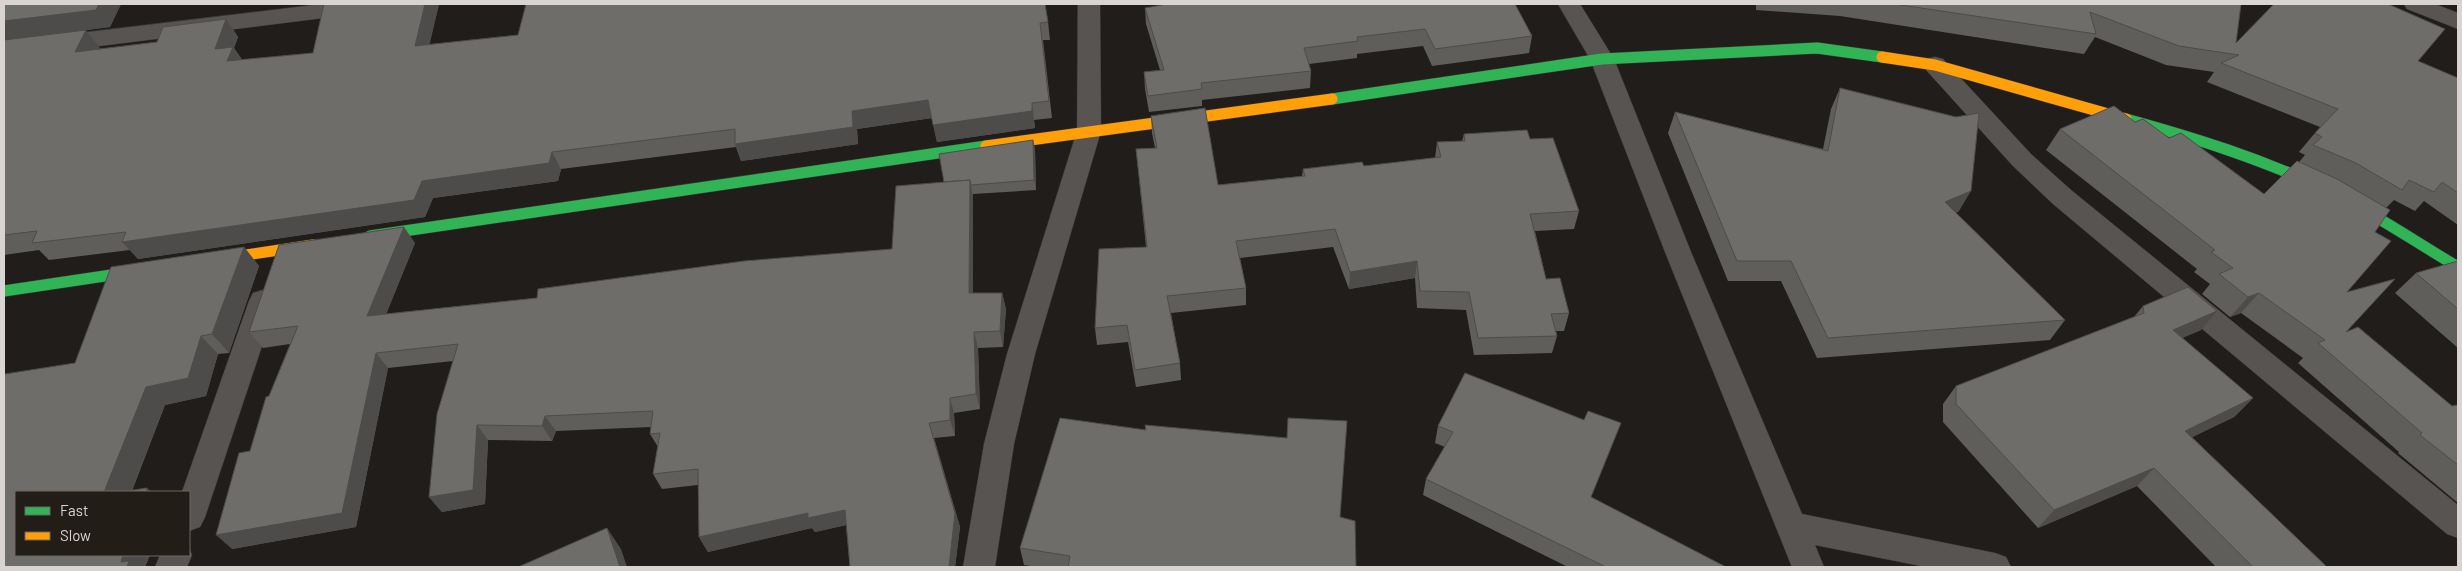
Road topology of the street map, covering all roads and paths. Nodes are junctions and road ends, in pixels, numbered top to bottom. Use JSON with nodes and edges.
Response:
{"nodes":[{"id":1,"x":379,"y":4,"type":"edge"},
{"id":2,"x":1089,"y":4,"type":"edge"},
{"id":3,"x":1569,"y":4,"type":"edge"},
{"id":4,"x":2415,"y":4,"type":"edge"},
{"id":5,"x":273,"y":10,"type":"edge"},
{"id":6,"x":2458,"y":22,"type":"edge"},
{"id":7,"x":4,"y":50,"type":"edge"},
{"id":8,"x":1602,"y":59,"type":"junction"},
{"id":9,"x":1935,"y":65,"type":"junction"},
{"id":10,"x":1089,"y":131,"type":"junction"},
{"id":11,"x":359,"y":238,"type":"edge"},
{"id":12,"x":330,"y":242,"type":"edge"},
{"id":13,"x":280,"y":250,"type":"junction"},
{"id":14,"x":202,"y":261,"type":"edge"},
{"id":15,"x":2458,"y":267,"type":"edge"},
{"id":16,"x":154,"y":269,"type":"edge"},
{"id":17,"x":5,"y":293,"type":"edge"},
{"id":18,"x":190,"y":514,"type":"edge"},
{"id":19,"x":2458,"y":524,"type":"edge"},
{"id":20,"x":1792,"y":526,"type":"junction"},
{"id":21,"x":979,"y":567,"type":"edge"},
{"id":22,"x":1808,"y":567,"type":"edge"},
{"id":23,"x":1995,"y":567,"type":"edge"}],
"edges":[{"from":1,"to":5,"type":"street"},
{"from":2,"to":10,"type":"street"},
{"from":3,"to":8,"type":"street"},
{"from":4,"to":6,"type":"street"},
{"from":5,"to":7,"type":"street"},
{"from":8,"to":9,"type":"street"},
{"from":8,"to":10,"type":"street"},
{"from":8,"to":20,"type":"street"},
{"from":9,"to":15,"type":"street"},
{"from":9,"to":19,"type":"street"},
{"from":10,"to":11,"type":"street"},
{"from":10,"to":21,"type":"street"},
{"from":12,"to":13,"type":"street"},
{"from":13,"to":14,"type":"street"},
{"from":13,"to":18,"type":"street"},
{"from":16,"to":17,"type":"street"},
{"from":20,"to":22,"type":"street"},
{"from":20,"to":23,"type":"street"}]}
